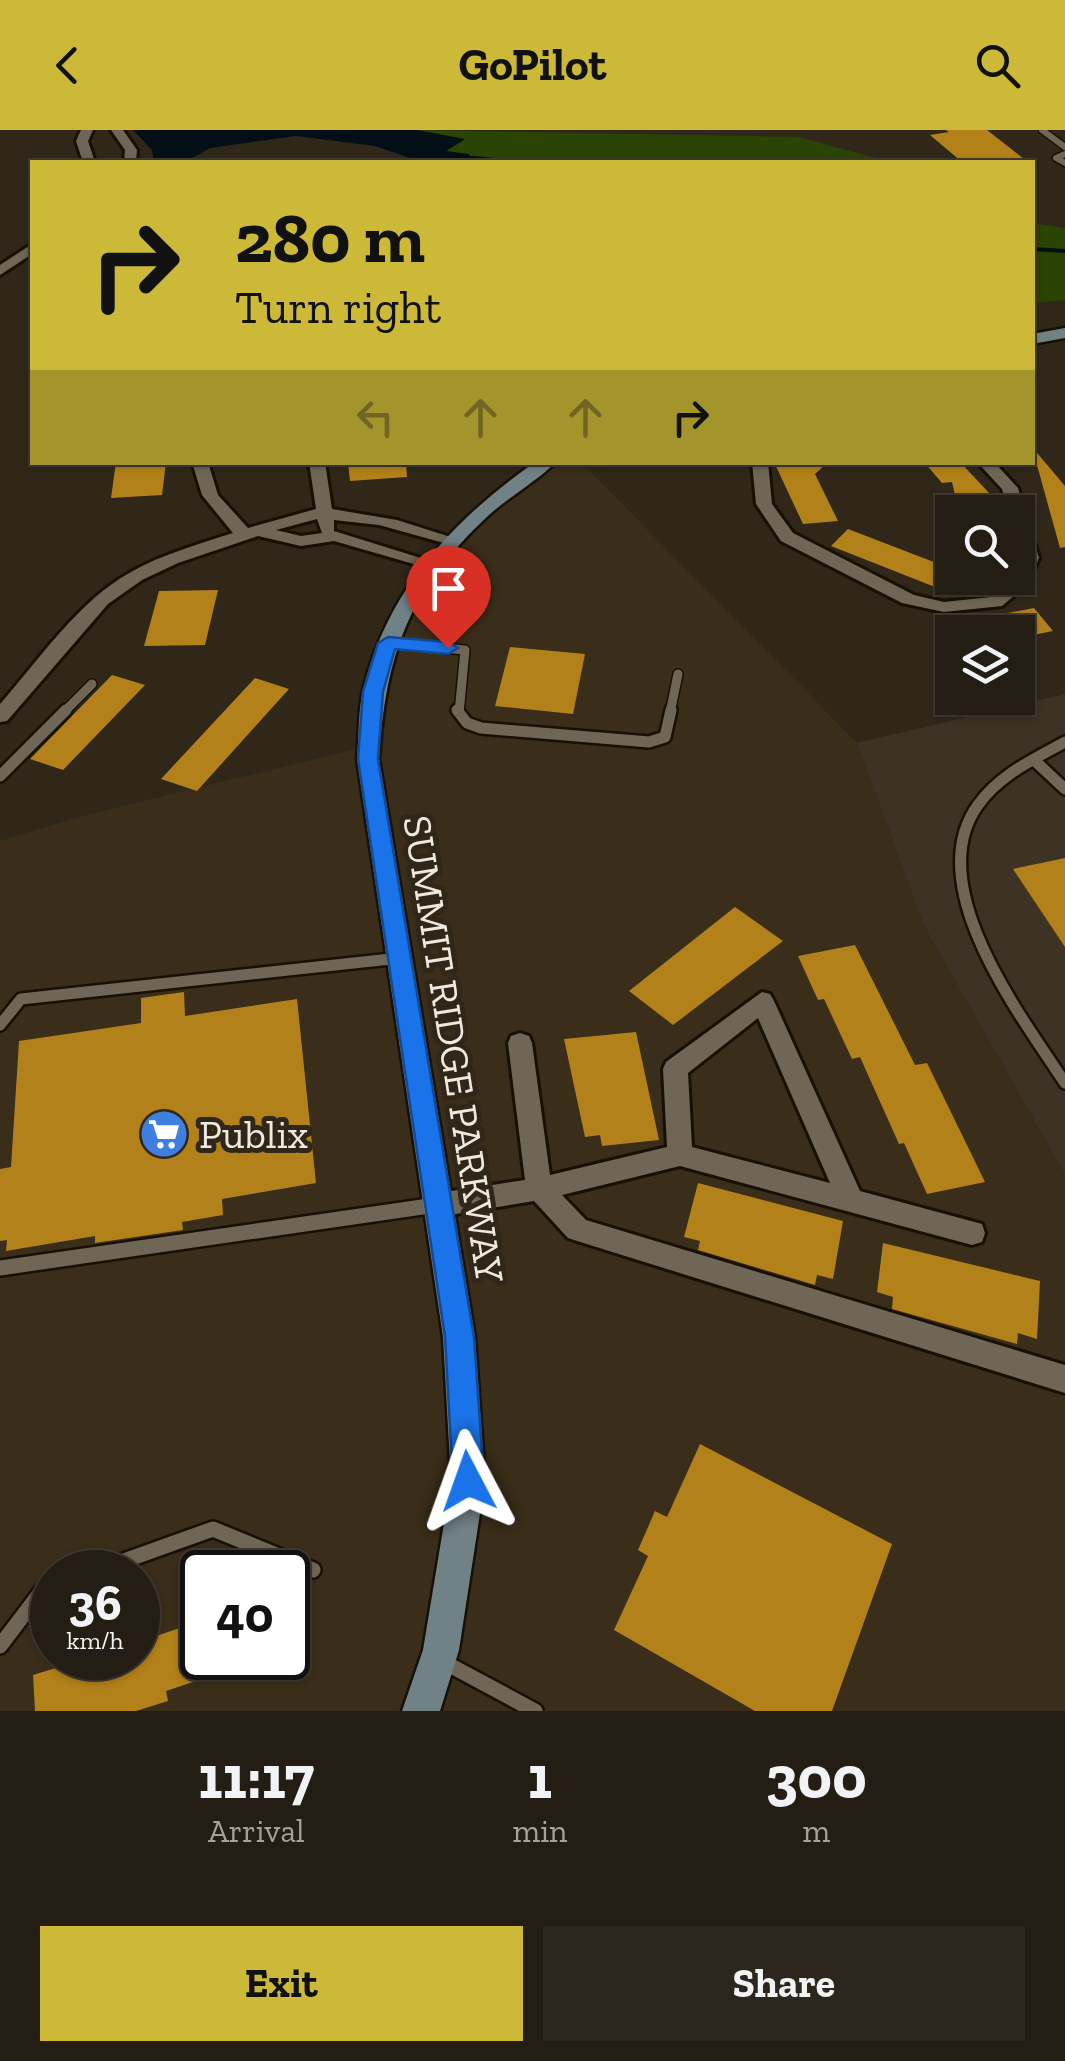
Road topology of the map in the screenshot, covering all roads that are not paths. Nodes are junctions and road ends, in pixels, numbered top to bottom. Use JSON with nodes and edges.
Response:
{"nodes":[{"id":1,"x":87,"y":130,"type":"edge"},
{"id":2,"x":117,"y":130,"type":"edge"},
{"id":3,"x":1042,"y":130,"type":"edge"},
{"id":4,"x":1065,"y":151,"type":"edge"},
{"id":5,"x":88,"y":160,"type":"edge"},
{"id":6,"x":130,"y":160,"type":"edge"},
{"id":7,"x":1065,"y":163,"type":"edge"},
{"id":8,"x":30,"y":249,"type":"edge"},
{"id":9,"x":0,"y":271,"type":"edge"},
{"id":10,"x":1062,"y":337,"type":"edge"},
{"id":11,"x":1035,"y":339,"type":"edge"},
{"id":12,"x":200,"y":465,"type":"edge"},
{"id":13,"x":318,"y":465,"type":"edge"},
{"id":14,"x":543,"y":465,"type":"edge"},
{"id":15,"x":760,"y":465,"type":"edge"},
{"id":16,"x":988,"y":465,"type":"edge"},
{"id":17,"x":326,"y":513,"type":"junction"},
{"id":18,"x":254,"y":534,"type":"junction"},
{"id":19,"x":327,"y":537,"type":"junction"},
{"id":20,"x":451,"y":540,"type":"junction"},
{"id":21,"x":431,"y":564,"type":"junction"},
{"id":22,"x":388,"y":643,"type":"junction"},
{"id":23,"x":678,"y":674,"type":"dead end"},
{"id":24,"x":92,"y":684,"type":"dead end"},
{"id":25,"x":0,"y":716,"type":"edge"},
{"id":26,"x":1065,"y":742,"type":"edge"},
{"id":27,"x":1034,"y":760,"type":"junction"},
{"id":28,"x":0,"y":776,"type":"edge"},
{"id":29,"x":1065,"y":789,"type":"edge"},
{"id":30,"x":400,"y":958,"type":"junction"},
{"id":31,"x":0,"y":1026,"type":"edge"},
{"id":32,"x":520,"y":1043,"type":"dead end"},
{"id":33,"x":1065,"y":1083,"type":"edge"},
{"id":34,"x":680,"y":1156,"type":"junction"},
{"id":35,"x":539,"y":1189,"type":"junction"},
{"id":36,"x":852,"y":1201,"type":"junction"},
{"id":37,"x":438,"y":1205,"type":"junction"},
{"id":38,"x":972,"y":1233,"type":"dead end"},
{"id":39,"x":0,"y":1268,"type":"edge"},
{"id":40,"x":1065,"y":1378,"type":"edge"},
{"id":41,"x":154,"y":1550,"type":"edge"},
{"id":42,"x":312,"y":1570,"type":"dead end"},
{"id":43,"x":30,"y":1606,"type":"edge"},
{"id":44,"x":0,"y":1646,"type":"edge"},
{"id":45,"x":438,"y":1659,"type":"junction"},
{"id":46,"x":421,"y":1711,"type":"edge"},
{"id":47,"x":535,"y":1711,"type":"edge"}],
"edges":[{"from":1,"to":5,"type":"street"},
{"from":2,"to":6,"type":"street"},
{"from":3,"to":4,"type":"lane"},
{"from":4,"to":7,"type":"lane"},
{"from":8,"to":9,"type":"street"},
{"from":10,"to":11,"type":"street"},
{"from":12,"to":18,"type":"street"},
{"from":13,"to":17,"type":"street"},
{"from":14,"to":20,"type":"street","name":"SUMMIT RIDGE PARKWAY"},
{"from":15,"to":16,"type":"street"},
{"from":17,"to":18,"type":"street"},
{"from":17,"to":19,"type":"street"},
{"from":17,"to":20,"type":"street"},
{"from":18,"to":19,"type":"street"},
{"from":18,"to":25,"type":"street"},
{"from":19,"to":21,"type":"street"},
{"from":20,"to":21,"type":"street","name":"SUMMIT RIDGE PARKWAY"},
{"from":21,"to":22,"type":"street","name":"SUMMIT RIDGE PARKWAY"},
{"from":22,"to":23,"type":"lane"},
{"from":22,"to":30,"type":"street","name":"SUMMIT RIDGE PARKWAY"},
{"from":24,"to":28,"type":"lane"},
{"from":26,"to":27,"type":"lane"},
{"from":27,"to":29,"type":"lane"},
{"from":27,"to":33,"type":"lane"},
{"from":30,"to":31,"type":"lane"},
{"from":30,"to":37,"type":"street","name":"SUMMIT RIDGE PARKWAY"},
{"from":32,"to":35,"type":"street"},
{"from":34,"to":35,"type":"street"},
{"from":34,"to":36,"type":"street"},
{"from":34,"to":36,"type":"street"},
{"from":35,"to":37,"type":"street"},
{"from":35,"to":40,"type":"street"},
{"from":36,"to":38,"type":"street"},
{"from":37,"to":39,"type":"lane"},
{"from":37,"to":45,"type":"street","name":"SUMMIT RIDGE PARKWAY"},
{"from":41,"to":42,"type":"lane"},
{"from":43,"to":44,"type":"lane"},
{"from":45,"to":46,"type":"street","name":"SUMMIT RIDGE PARKWAY"},
{"from":45,"to":47,"type":"lane"}]}
